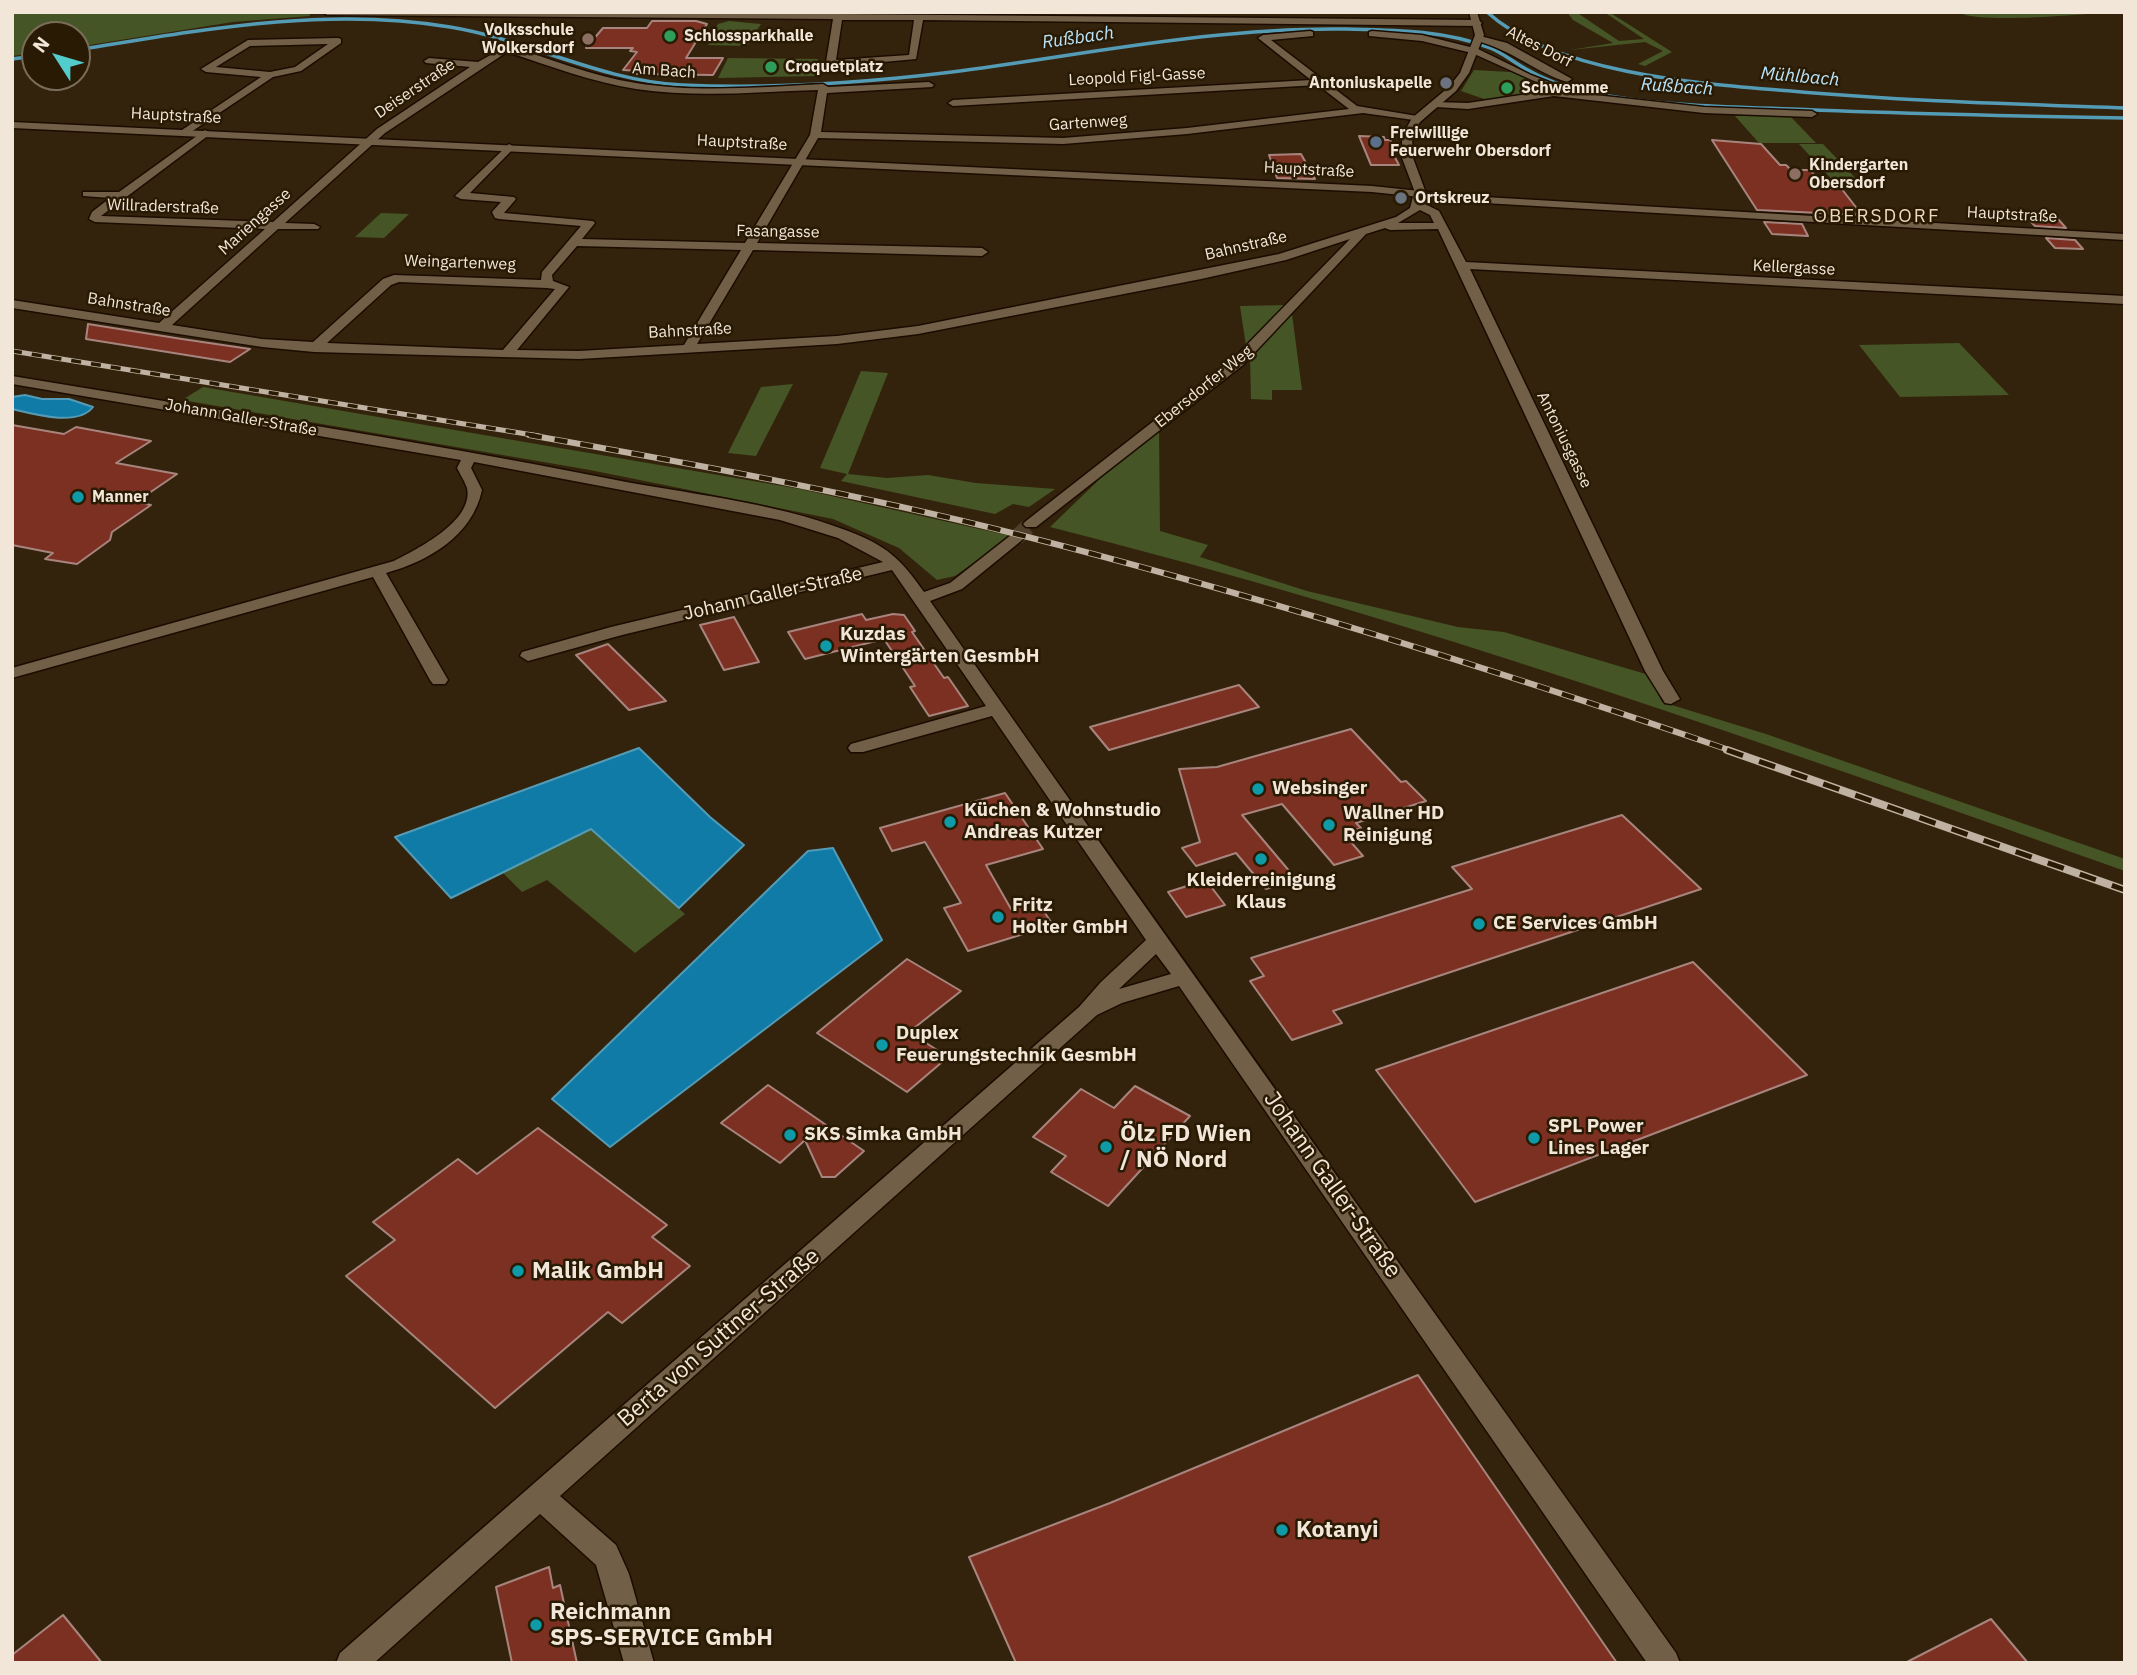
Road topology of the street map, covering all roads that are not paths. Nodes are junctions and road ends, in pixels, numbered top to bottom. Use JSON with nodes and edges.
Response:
{"nodes":[{"id":1,"x":327,"y":12,"type":"edge"},
{"id":2,"x":1473,"y":12,"type":"edge"},
{"id":3,"x":676,"y":14,"type":"edge"},
{"id":4,"x":803,"y":15,"type":"edge"},
{"id":5,"x":934,"y":15,"type":"edge"},
{"id":6,"x":1064,"y":15,"type":"edge"},
{"id":7,"x":1176,"y":16,"type":"edge"},
{"id":8,"x":838,"y":17,"type":"junction"},
{"id":9,"x":919,"y":17,"type":"junction"},
{"id":10,"x":1286,"y":17,"type":"edge"},
{"id":11,"x":1478,"y":23,"type":"junction"},
{"id":12,"x":1321,"y":33,"type":"dead end"},
{"id":13,"x":1361,"y":34,"type":"dead end"},
{"id":14,"x":1478,"y":45,"type":"junction"},
{"id":15,"x":507,"y":49,"type":"joint"},
{"id":16,"x":429,"y":61,"type":"dead end"},
{"id":17,"x":478,"y":65,"type":"junction"},
{"id":18,"x":270,"y":75,"type":"junction"},
{"id":19,"x":1323,"y":82,"type":"junction"},
{"id":20,"x":929,"y":85,"type":"dead end"},
{"id":21,"x":1583,"y":85,"type":"dead end"},
{"id":22,"x":823,"y":88,"type":"junction"},
{"id":23,"x":1573,"y":94,"type":"junction"},
{"id":24,"x":953,"y":103,"type":"dead end"},
{"id":25,"x":1436,"y":104,"type":"junction"},
{"id":26,"x":1362,"y":110,"type":"junction"},
{"id":27,"x":1812,"y":114,"type":"dead end"},
{"id":28,"x":1417,"y":119,"type":"junction"},
{"id":29,"x":12,"y":125,"type":"edge"},
{"id":30,"x":184,"y":132,"type":"junction"},
{"id":31,"x":205,"y":133,"type":"junction"},
{"id":32,"x":815,"y":135,"type":"junction"},
{"id":33,"x":370,"y":140,"type":"junction"},
{"id":34,"x":509,"y":147,"type":"junction"},
{"id":35,"x":801,"y":161,"type":"junction"},
{"id":36,"x":88,"y":194,"type":"dead end"},
{"id":37,"x":121,"y":195,"type":"junction"},
{"id":38,"x":1419,"y":199,"type":"junction"},
{"id":39,"x":274,"y":226,"type":"junction"},
{"id":40,"x":1441,"y":226,"type":"junction"},
{"id":41,"x":1382,"y":227,"type":"junction"},
{"id":42,"x":314,"y":228,"type":"dead end"},
{"id":43,"x":1362,"y":233,"type":"junction"},
{"id":44,"x":2125,"y":237,"type":"edge"},
{"id":45,"x":574,"y":242,"type":"junction"},
{"id":46,"x":748,"y":247,"type":"junction"},
{"id":47,"x":982,"y":252,"type":"dead end"},
{"id":48,"x":1461,"y":265,"type":"junction"},
{"id":49,"x":547,"y":284,"type":"junction"},
{"id":50,"x":2125,"y":300,"type":"edge"},
{"id":51,"x":12,"y":304,"type":"edge"},
{"id":52,"x":161,"y":328,"type":"junction"},
{"id":53,"x":314,"y":348,"type":"junction"},
{"id":54,"x":688,"y":349,"type":"junction"},
{"id":55,"x":506,"y":355,"type":"junction"},
{"id":56,"x":12,"y":380,"type":"edge"},
{"id":57,"x":469,"y":457,"type":"junction"},
{"id":58,"x":1031,"y":524,"type":"tunnel mouth"},
{"id":59,"x":1016,"y":538,"type":"tunnel mouth"},
{"id":60,"x":896,"y":564,"type":"junction"},
{"id":61,"x":378,"y":572,"type":"junction"},
{"id":62,"x":920,"y":599,"type":"junction"},
{"id":63,"x":528,"y":656,"type":"dead end"},
{"id":64,"x":12,"y":673,"type":"edge"},
{"id":65,"x":439,"y":680,"type":"dead end"},
{"id":66,"x":1671,"y":699,"type":"dead end"},
{"id":67,"x":996,"y":709,"type":"junction"},
{"id":68,"x":858,"y":748,"type":"dead end"},
{"id":69,"x":1157,"y":942,"type":"junction"},
{"id":70,"x":1185,"y":978,"type":"junction"},
{"id":71,"x":1087,"y":1012,"type":"junction"},
{"id":72,"x":540,"y":1496,"type":"junction"},
{"id":73,"x":351,"y":1663,"type":"edge"},
{"id":74,"x":639,"y":1663,"type":"edge"},
{"id":75,"x":1665,"y":1663,"type":"edge"}],
"edges":[{"from":1,"to":3,"type":"street"},
{"from":2,"to":11,"type":"street"},
{"from":3,"to":4,"type":"street"},
{"from":4,"to":8,"type":"street"},
{"from":5,"to":6,"type":"street"},
{"from":5,"to":9,"type":"street"},
{"from":6,"to":7,"type":"street"},
{"from":7,"to":10,"type":"street"},
{"from":8,"to":9,"type":"street"},
{"from":8,"to":9,"type":"street"},
{"from":10,"to":11,"type":"street"},
{"from":11,"to":14,"type":"street"},
{"from":12,"to":19,"type":"street"},
{"from":13,"to":14,"type":"street","name":"Altes Dorf"},
{"from":14,"to":21,"type":"street","name":"Altes Dorf"},
{"from":14,"to":23,"type":"street"},
{"from":14,"to":25,"type":"street"},
{"from":15,"to":17,"type":"street","name":"Deiserstraße"},
{"from":15,"to":22,"type":"street","name":"Am Bach"},
{"from":16,"to":17,"type":"street","name":"Deiserstraße"},
{"from":17,"to":33,"type":"street","name":"Deiserstraße"},
{"from":18,"to":18,"type":"street"},
{"from":18,"to":30,"type":"street"},
{"from":19,"to":24,"type":"street","name":"Leopold Figl-Gasse"},
{"from":19,"to":26,"type":"street"},
{"from":20,"to":22,"type":"street","name":"Am Bach"},
{"from":22,"to":32,"type":"street"},
{"from":23,"to":25,"type":"street"},
{"from":23,"to":27,"type":"street"},
{"from":25,"to":28,"type":"street"},
{"from":26,"to":28,"type":"street"},
{"from":26,"to":32,"type":"street","name":"Gartenweg"},
{"from":28,"to":38,"type":"street","name":"Antoniusgasse"},
{"from":29,"to":30,"type":"street","name":"Hauptstraße"},
{"from":30,"to":31,"type":"street","name":"Hauptstraße"},
{"from":31,"to":33,"type":"street","name":"Hauptstraße"},
{"from":31,"to":37,"type":"street"},
{"from":32,"to":35,"type":"street"},
{"from":33,"to":34,"type":"street","name":"Hauptstraße"},
{"from":33,"to":39,"type":"street","name":"Mariengasse"},
{"from":34,"to":35,"type":"street","name":"Hauptstraße"},
{"from":34,"to":45,"type":"street"},
{"from":35,"to":38,"type":"street","name":"Hauptstraße"},
{"from":35,"to":46,"type":"street"},
{"from":36,"to":37,"type":"street"},
{"from":37,"to":39,"type":"street","name":"Willraderstraße"},
{"from":38,"to":40,"type":"street","name":"Antoniusgasse"},
{"from":38,"to":41,"type":"street"},
{"from":38,"to":44,"type":"street","name":"Hauptstraße"},
{"from":39,"to":42,"type":"street","name":"Willraderstraße"},
{"from":39,"to":52,"type":"street","name":"Mariengasse"},
{"from":40,"to":41,"type":"street"},
{"from":40,"to":48,"type":"street","name":"Antoniusgasse"},
{"from":41,"to":43,"type":"street","name":"Bahnstraße"},
{"from":43,"to":54,"type":"street","name":"Bahnstraße"},
{"from":43,"to":58,"type":"street","name":"Ebersdorfer Weg"},
{"from":45,"to":46,"type":"street","name":"Fasangasse"},
{"from":45,"to":49,"type":"street"},
{"from":46,"to":47,"type":"street","name":"Fasangasse"},
{"from":46,"to":54,"type":"street"},
{"from":48,"to":50,"type":"street","name":"Kellergasse"},
{"from":48,"to":66,"type":"street","name":"Antoniusgasse"},
{"from":49,"to":53,"type":"street","name":"Weingartenweg"},
{"from":49,"to":55,"type":"street"},
{"from":51,"to":52,"type":"street","name":"Bahnstraße"},
{"from":52,"to":53,"type":"street","name":"Bahnstraße"},
{"from":53,"to":55,"type":"street","name":"Bahnstraße"},
{"from":54,"to":55,"type":"street","name":"Bahnstraße"},
{"from":56,"to":57,"type":"street","name":"Johann Galler-Straße"},
{"from":57,"to":60,"type":"street","name":"Johann Galler-Straße"},
{"from":57,"to":61,"type":"street"},
{"from":59,"to":62,"type":"street"},
{"from":60,"to":62,"type":"street","name":"Johann Galler-Straße"},
{"from":60,"to":63,"type":"street","name":"Johann Galler-Straße"},
{"from":61,"to":64,"type":"street"},
{"from":61,"to":65,"type":"street"},
{"from":62,"to":67,"type":"street","name":"Johann Galler-Straße"},
{"from":67,"to":68,"type":"street"},
{"from":67,"to":69,"type":"street","name":"Johann Galler-Straße"},
{"from":69,"to":70,"type":"street","name":"Johann Galler-Straße"},
{"from":69,"to":71,"type":"street","name":"Berta von Suttner-Straße"},
{"from":70,"to":71,"type":"street","name":"Berta von Suttner-Straße"},
{"from":70,"to":75,"type":"street","name":"Johann Galler-Straße"},
{"from":71,"to":72,"type":"street","name":"Berta von Suttner-Straße"},
{"from":72,"to":73,"type":"street","name":"Berta von Suttner-Straße"},
{"from":72,"to":74,"type":"street"}]}
